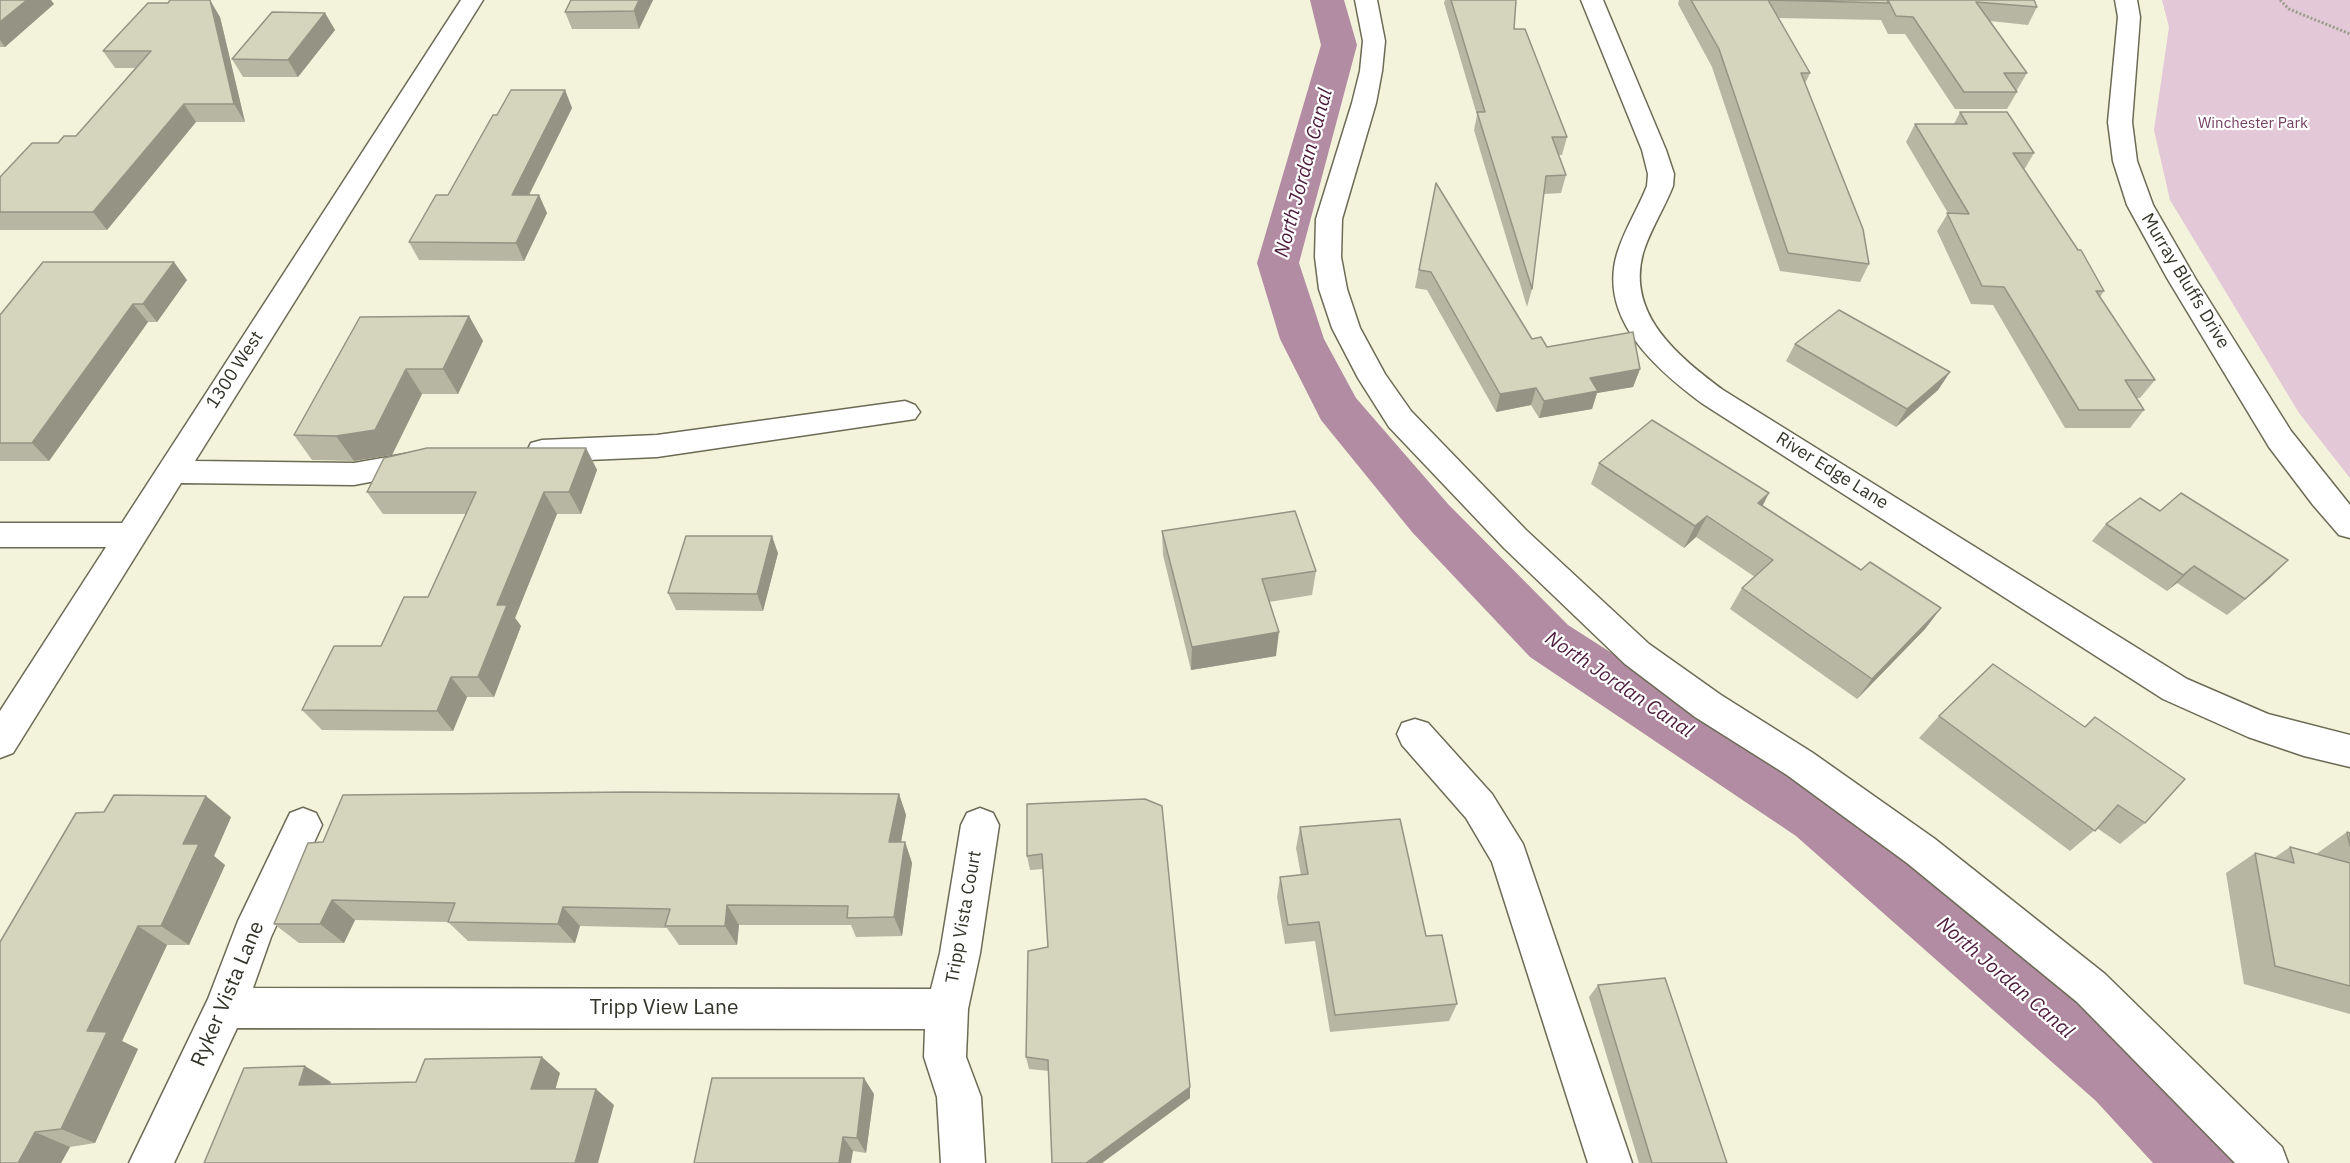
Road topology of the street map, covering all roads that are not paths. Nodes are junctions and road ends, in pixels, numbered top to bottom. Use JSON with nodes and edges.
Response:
{"nodes":[{"id":1,"x":472,"y":0,"type":"edge"},
{"id":2,"x":1366,"y":0,"type":"edge"},
{"id":3,"x":1592,"y":0,"type":"edge"},
{"id":4,"x":2126,"y":0,"type":"edge"},
{"id":5,"x":906,"y":412,"type":"dead end"},
{"id":6,"x":516,"y":452,"type":"edge"},
{"id":7,"x":447,"y":457,"type":"edge"},
{"id":8,"x":170,"y":472,"type":"junction"},
{"id":9,"x":2350,"y":526,"type":"edge"},
{"id":10,"x":0,"y":535,"type":"edge"},
{"id":11,"x":130,"y":535,"type":"junction"},
{"id":12,"x":1415,"y":734,"type":"dead end"},
{"id":13,"x":0,"y":742,"type":"edge"},
{"id":14,"x":2350,"y":752,"type":"edge"},
{"id":15,"x":303,"y":825,"type":"dead end"},
{"id":16,"x":980,"y":825,"type":"dead end"},
{"id":17,"x":225,"y":1008,"type":"junction"},
{"id":18,"x":946,"y":1009,"type":"junction"},
{"id":19,"x":151,"y":1163,"type":"edge"},
{"id":20,"x":963,"y":1163,"type":"edge"},
{"id":21,"x":1610,"y":1163,"type":"edge"},
{"id":22,"x":2266,"y":1163,"type":"edge"}],
"edges":[{"from":1,"to":8,"type":"street","name":"1300 West"},
{"from":2,"to":22,"type":"street"},
{"from":3,"to":14,"type":"street","name":"River Edge Lane"},
{"from":4,"to":9,"type":"street","name":"Murray Bluffs Drive"},
{"from":5,"to":6,"type":"street"},
{"from":7,"to":8,"type":"street"},
{"from":8,"to":11,"type":"street","name":"1300 West"},
{"from":10,"to":11,"type":"street"},
{"from":11,"to":13,"type":"street","name":"1300 West"},
{"from":12,"to":21,"type":"street"},
{"from":15,"to":17,"type":"street","name":"Ryker Vista Lane"},
{"from":16,"to":18,"type":"street","name":"Tripp Vista Court"},
{"from":17,"to":18,"type":"street","name":"Tripp View Lane"},
{"from":17,"to":19,"type":"street","name":"Ryker Vista Lane"},
{"from":18,"to":20,"type":"street"}]}
